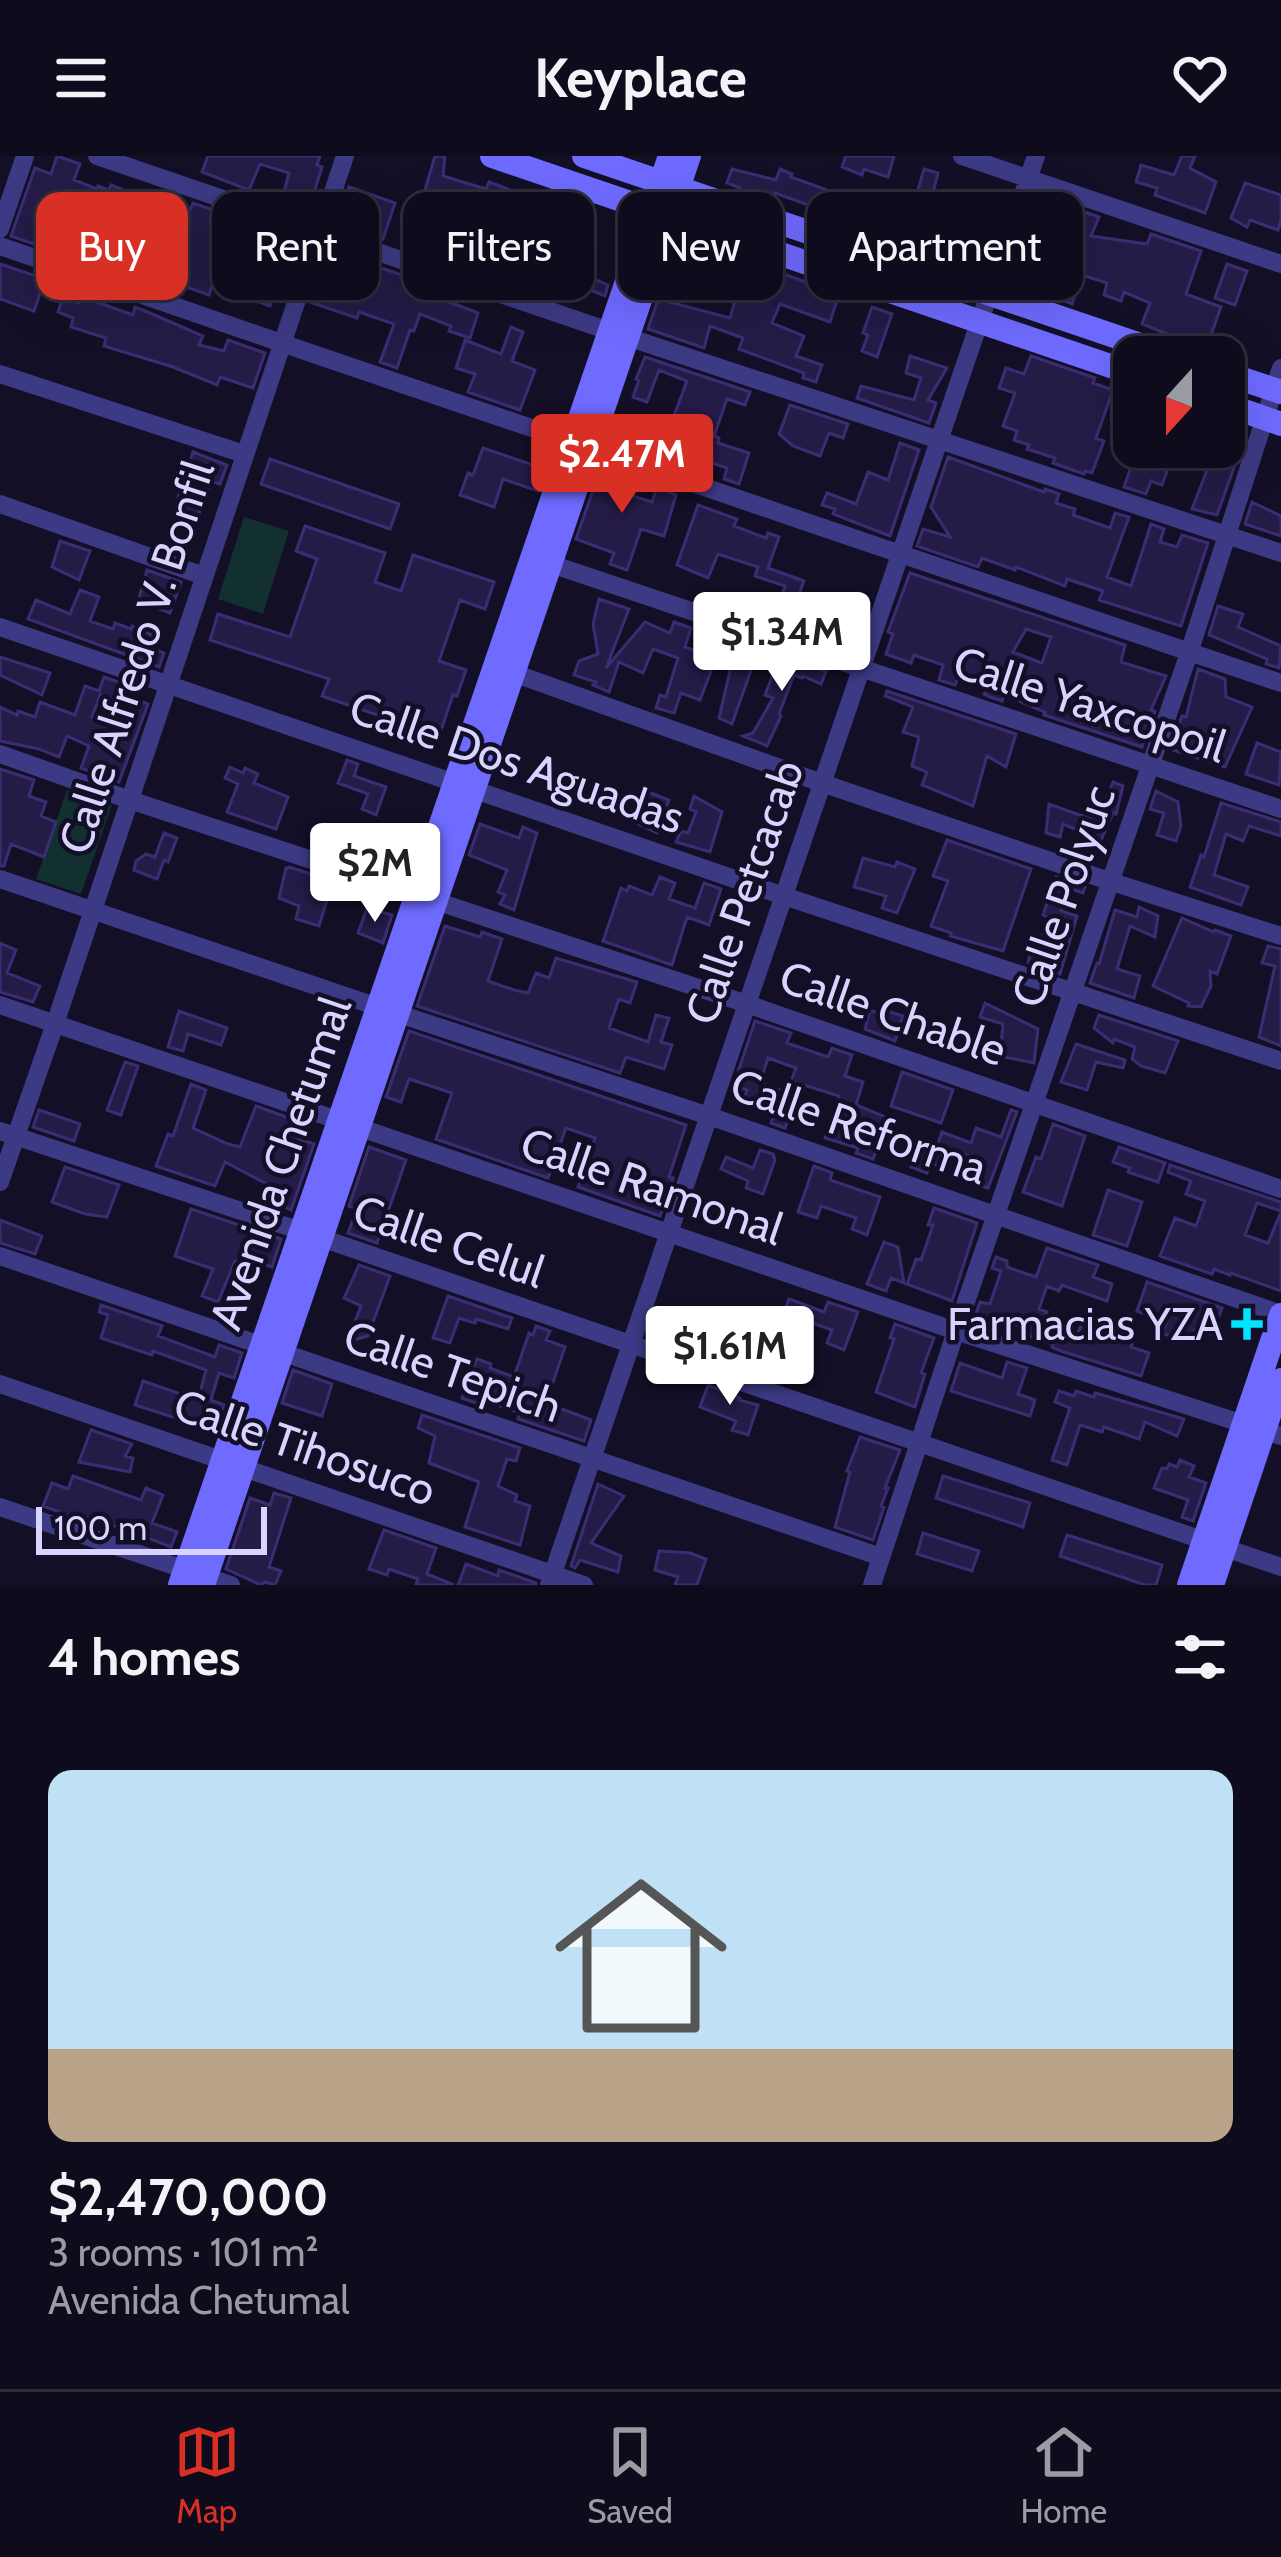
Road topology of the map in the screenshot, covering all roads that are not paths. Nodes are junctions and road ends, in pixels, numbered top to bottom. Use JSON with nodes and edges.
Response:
{"nodes":[{"id":1,"x":25,"y":156,"type":"edge"},
{"id":2,"x":98,"y":156,"type":"edge"},
{"id":3,"x":345,"y":156,"type":"edge"},
{"id":4,"x":492,"y":156,"type":"edge"},
{"id":5,"x":584,"y":156,"type":"edge"},
{"id":6,"x":670,"y":156,"type":"edge"},
{"id":7,"x":689,"y":156,"type":"edge"},
{"id":8,"x":962,"y":156,"type":"edge"},
{"id":9,"x":1036,"y":156,"type":"edge"},
{"id":10,"x":1028,"y":180,"type":"junction"},
{"id":11,"x":669,"y":185,"type":"junction"},
{"id":12,"x":333,"y":192,"type":"edge"},
{"id":13,"x":667,"y":192,"type":"edge"},
{"id":14,"x":1024,"y":192,"type":"edge"},
{"id":15,"x":212,"y":195,"type":"edge"},
{"id":16,"x":618,"y":199,"type":"edge"},
{"id":17,"x":0,"y":229,"type":"edge"},
{"id":18,"x":807,"y":232,"type":"edge"},
{"id":19,"x":0,"y":246,"type":"edge"},
{"id":20,"x":379,"y":252,"type":"edge"},
{"id":21,"x":783,"y":255,"type":"edge"},
{"id":22,"x":1281,"y":264,"type":"edge"},
{"id":23,"x":296,"y":300,"type":"edge"},
{"id":24,"x":631,"y":300,"type":"edge"},
{"id":25,"x":986,"y":300,"type":"edge"},
{"id":26,"x":1008,"y":300,"type":"edge"},
{"id":27,"x":979,"y":321,"type":"junction"},
{"id":28,"x":619,"y":334,"type":"junction"},
{"id":29,"x":1114,"y":336,"type":"edge"},
{"id":30,"x":280,"y":345,"type":"junction"},
{"id":31,"x":1113,"y":367,"type":"edge"},
{"id":32,"x":0,"y":374,"type":"edge"},
{"id":33,"x":1245,"y":377,"type":"edge"},
{"id":34,"x":1278,"y":384,"type":"edge"},
{"id":35,"x":1272,"y":421,"type":"edge"},
{"id":36,"x":941,"y":439,"type":"junction"},
{"id":37,"x":581,"y":445,"type":"junction"},
{"id":38,"x":244,"y":454,"type":"junction"},
{"id":39,"x":0,"y":504,"type":"edge"},
{"id":40,"x":1228,"y":535,"type":"junction"},
{"id":41,"x":1281,"y":554,"type":"edge"},
{"id":42,"x":899,"y":556,"type":"junction"},
{"id":43,"x":541,"y":561,"type":"junction"},
{"id":44,"x":204,"y":576,"type":"junction"},
{"id":45,"x":0,"y":627,"type":"edge"},
{"id":46,"x":1189,"y":652,"type":"junction"},
{"id":47,"x":504,"y":669,"type":"junction"},
{"id":48,"x":862,"y":669,"type":"junction"},
{"id":49,"x":169,"y":683,"type":"junction"},
{"id":50,"x":1281,"y":683,"type":"edge"},
{"id":51,"x":0,"y":754,"type":"edge"},
{"id":52,"x":1149,"y":764,"type":"junction"},
{"id":53,"x":822,"y":783,"type":"junction"},
{"id":54,"x":465,"y":785,"type":"junction"},
{"id":55,"x":130,"y":800,"type":"junction"},
{"id":56,"x":1281,"y":809,"type":"edge"},
{"id":57,"x":0,"y":879,"type":"edge"},
{"id":58,"x":1109,"y":881,"type":"junction"},
{"id":59,"x":784,"y":896,"type":"junction"},
{"id":60,"x":426,"y":897,"type":"junction"},
{"id":61,"x":93,"y":911,"type":"junction"},
{"id":62,"x":1281,"y":936,"type":"edge"},
{"id":63,"x":1073,"y":990,"type":"junction"},
{"id":64,"x":747,"y":1004,"type":"junction"},
{"id":65,"x":0,"y":1005,"type":"edge"},
{"id":66,"x":388,"y":1010,"type":"junction"},
{"id":67,"x":56,"y":1024,"type":"junction"},
{"id":68,"x":1281,"y":1061,"type":"edge"},
{"id":69,"x":1035,"y":1104,"type":"junction"},
{"id":70,"x":709,"y":1116,"type":"junction"},
{"id":71,"x":349,"y":1124,"type":"junction"},
{"id":72,"x":7,"y":1134,"type":"edge"},
{"id":73,"x":0,"y":1182,"type":"edge"},
{"id":74,"x":1281,"y":1189,"type":"edge"},
{"id":75,"x":997,"y":1216,"type":"junction"},
{"id":76,"x":669,"y":1234,"type":"junction"},
{"id":77,"x":311,"y":1235,"type":"junction"},
{"id":78,"x":0,"y":1256,"type":"edge"},
{"id":79,"x":1281,"y":1315,"type":"edge"},
{"id":80,"x":956,"y":1331,"type":"junction"},
{"id":81,"x":631,"y":1344,"type":"junction"},
{"id":82,"x":272,"y":1350,"type":"junction"},
{"id":83,"x":1281,"y":1380,"type":"edge"},
{"id":84,"x":0,"y":1384,"type":"edge"},
{"id":85,"x":1263,"y":1429,"type":"edge"},
{"id":86,"x":918,"y":1444,"type":"junction"},
{"id":87,"x":594,"y":1460,"type":"junction"},
{"id":88,"x":233,"y":1463,"type":"junction"},
{"id":89,"x":0,"y":1507,"type":"edge"},
{"id":90,"x":1215,"y":1543,"type":"junction"},
{"id":91,"x":880,"y":1557,"type":"junction"},
{"id":92,"x":1281,"y":1567,"type":"edge"},
{"id":93,"x":194,"y":1578,"type":"edge"},
{"id":94,"x":551,"y":1580,"type":"edge"},
{"id":95,"x":231,"y":1585,"type":"edge"},
{"id":96,"x":584,"y":1585,"type":"edge"},
{"id":97,"x":872,"y":1585,"type":"edge"},
{"id":98,"x":1189,"y":1585,"type":"edge"},
{"id":99,"x":1212,"y":1585,"type":"edge"}],
"edges":[{"from":1,"to":17,"type":"street"},
{"from":2,"to":15,"type":"street"},
{"from":3,"to":12,"type":"street","name":"Calle Alfredo V. Bonfil"},
{"from":4,"to":16,"type":"main road"},
{"from":5,"to":11,"type":"main road"},
{"from":6,"to":11,"type":"main road","name":"Avenida Chetumal"},
{"from":7,"to":11,"type":"main road","name":"Avenida Chetumal"},
{"from":8,"to":10,"type":"street"},
{"from":9,"to":10,"type":"street","name":"Calle Petcacab"},
{"from":10,"to":14,"type":"street","name":"Calle Petcacab"},
{"from":10,"to":22,"type":"street"},
{"from":11,"to":13,"type":"main road","name":"Avenida Chetumal"},
{"from":11,"to":18,"type":"main road"},
{"from":19,"to":30,"type":"street"},
{"from":20,"to":28,"type":"street"},
{"from":21,"to":27,"type":"main road"},
{"from":23,"to":30,"type":"street","name":"Calle Alfredo V. Bonfil"},
{"from":24,"to":28,"type":"main road","name":"Avenida Chetumal"},
{"from":25,"to":27,"type":"street","name":"Calle Petcacab"},
{"from":26,"to":29,"type":"main road"},
{"from":27,"to":31,"type":"main road"},
{"from":27,"to":36,"type":"street","name":"Calle Petcacab"},
{"from":28,"to":36,"type":"street"},
{"from":28,"to":37,"type":"main road","name":"Avenida Chetumal"},
{"from":30,"to":37,"type":"street"},
{"from":30,"to":38,"type":"street","name":"Calle Alfredo V. Bonfil"},
{"from":32,"to":38,"type":"street"},
{"from":33,"to":34,"type":"main road"},
{"from":34,"to":35,"type":"street","name":"Calle Polyuc"},
{"from":35,"to":40,"type":"street","name":"Calle Polyuc"},
{"from":36,"to":40,"type":"street"},
{"from":36,"to":42,"type":"street","name":"Calle Petcacab"},
{"from":37,"to":42,"type":"street"},
{"from":37,"to":43,"type":"main road","name":"Avenida Chetumal"},
{"from":38,"to":44,"type":"street","name":"Calle Alfredo V. Bonfil"},
{"from":39,"to":44,"type":"street"},
{"from":40,"to":41,"type":"street"},
{"from":40,"to":46,"type":"street","name":"Calle Polyuc"},
{"from":42,"to":46,"type":"street"},
{"from":42,"to":48,"type":"street","name":"Calle Petcacab"},
{"from":43,"to":47,"type":"main road","name":"Avenida Chetumal"},
{"from":43,"to":48,"type":"street","name":"Calle Yaxcopoil"},
{"from":44,"to":49,"type":"street","name":"Calle Alfredo V. Bonfil"},
{"from":45,"to":49,"type":"street","name":"Calle Dos Aguadas"},
{"from":46,"to":50,"type":"street"},
{"from":46,"to":52,"type":"street","name":"Calle Polyuc"},
{"from":47,"to":53,"type":"street"},
{"from":47,"to":54,"type":"main road","name":"Avenida Chetumal"},
{"from":48,"to":52,"type":"street","name":"Calle Yaxcopoil"},
{"from":48,"to":53,"type":"street","name":"Calle Petcacab"},
{"from":49,"to":54,"type":"street","name":"Calle Dos Aguadas"},
{"from":49,"to":55,"type":"street","name":"Calle Alfredo V. Bonfil"},
{"from":51,"to":55,"type":"street","name":"Calle Chable"},
{"from":52,"to":56,"type":"street","name":"Calle Yaxcopoil"},
{"from":52,"to":58,"type":"street","name":"Calle Polyuc"},
{"from":53,"to":58,"type":"street"},
{"from":53,"to":59,"type":"street","name":"Calle Petcacab"},
{"from":54,"to":59,"type":"street","name":"Calle Dos Aguadas"},
{"from":54,"to":60,"type":"main road","name":"Avenida Chetumal"},
{"from":55,"to":60,"type":"street","name":"Calle Chable"},
{"from":55,"to":61,"type":"street","name":"Calle Alfredo V. Bonfil"},
{"from":57,"to":61,"type":"street","name":"Calle Reforma"},
{"from":58,"to":62,"type":"street"},
{"from":58,"to":63,"type":"street","name":"Calle Polyuc"},
{"from":59,"to":63,"type":"street","name":"Calle Dos Aguadas"},
{"from":59,"to":64,"type":"street","name":"Calle Petcacab"},
{"from":60,"to":64,"type":"street","name":"Calle Chable"},
{"from":60,"to":66,"type":"main road","name":"Avenida Chetumal"},
{"from":61,"to":66,"type":"street","name":"Calle Reforma"},
{"from":61,"to":67,"type":"street","name":"Calle Alfredo V. Bonfil"},
{"from":63,"to":68,"type":"street","name":"Calle Dos Aguadas"},
{"from":63,"to":69,"type":"street","name":"Calle Polyuc"},
{"from":64,"to":69,"type":"street","name":"Calle Chable"},
{"from":64,"to":70,"type":"street","name":"Calle Petcacab"},
{"from":65,"to":67,"type":"street","name":"Calle Ramonal"},
{"from":66,"to":70,"type":"street","name":"Calle Reforma"},
{"from":66,"to":71,"type":"main road","name":"Avenida Chetumal"},
{"from":67,"to":71,"type":"street","name":"Calle Ramonal"},
{"from":67,"to":72,"type":"street","name":"Calle Alfredo V. Bonfil"},
{"from":69,"to":74,"type":"street","name":"Calle Chable"},
{"from":69,"to":75,"type":"street","name":"Calle Polyuc"},
{"from":70,"to":75,"type":"street","name":"Calle Reforma"},
{"from":70,"to":76,"type":"street","name":"Calle Petcacab"},
{"from":71,"to":76,"type":"street","name":"Calle Ramonal"},
{"from":71,"to":77,"type":"main road","name":"Avenida Chetumal"},
{"from":72,"to":73,"type":"street","name":"Calle Alfredo V. Bonfil"},
{"from":72,"to":77,"type":"street","name":"Calle Celul"},
{"from":75,"to":79,"type":"street","name":"Calle Reforma"},
{"from":75,"to":80,"type":"street","name":"Calle Polyuc"},
{"from":76,"to":80,"type":"street","name":"Calle Ramonal"},
{"from":76,"to":81,"type":"street","name":"Calle Petcacab"},
{"from":77,"to":81,"type":"street","name":"Calle Celul"},
{"from":77,"to":82,"type":"main road","name":"Avenida Chetumal"},
{"from":78,"to":82,"type":"street","name":"Calle Tepich"},
{"from":79,"to":85,"type":"main road"},
{"from":80,"to":85,"type":"street","name":"Calle Ramonal"},
{"from":80,"to":86,"type":"street","name":"Calle Polyuc"},
{"from":81,"to":86,"type":"street","name":"Calle Celul"},
{"from":81,"to":87,"type":"street","name":"Calle Petcacab"},
{"from":82,"to":87,"type":"street","name":"Calle Tepich"},
{"from":82,"to":88,"type":"main road","name":"Avenida Chetumal"},
{"from":83,"to":85,"type":"main road"},
{"from":84,"to":88,"type":"street","name":"Calle Tihosuco"},
{"from":85,"to":90,"type":"main road"},
{"from":86,"to":90,"type":"street","name":"Calle Celul"},
{"from":86,"to":91,"type":"street","name":"Calle Polyuc"},
{"from":87,"to":91,"type":"street","name":"Calle Tepich"},
{"from":87,"to":94,"type":"street","name":"Calle Petcacab"},
{"from":88,"to":93,"type":"main road","name":"Avenida Chetumal"},
{"from":88,"to":94,"type":"street","name":"Calle Tihosuco"},
{"from":89,"to":93,"type":"street"},
{"from":90,"to":92,"type":"street","name":"Calle Celul"},
{"from":90,"to":98,"type":"main road"},
{"from":90,"to":99,"type":"main road"},
{"from":91,"to":97,"type":"street","name":"Calle Polyuc"},
{"from":93,"to":95,"type":"street"},
{"from":94,"to":96,"type":"street","name":"Calle Tihosuco"}]}
